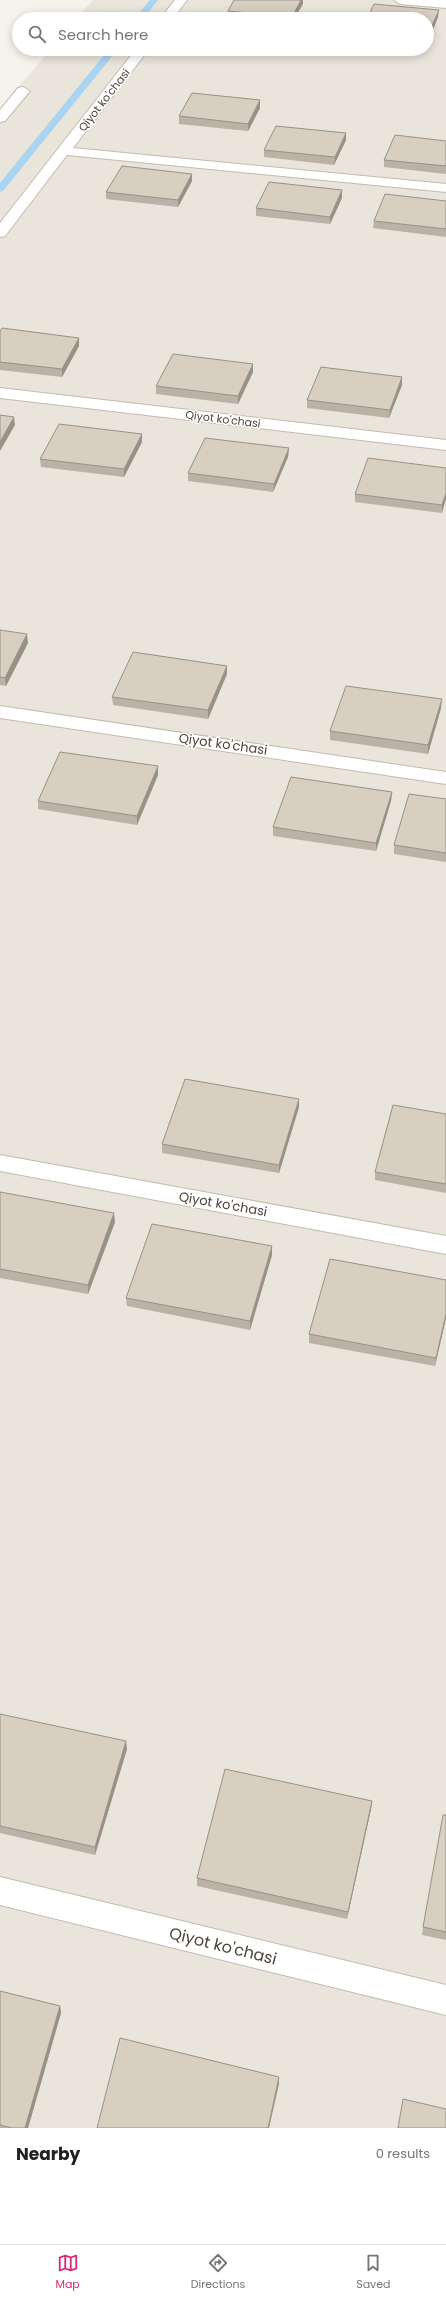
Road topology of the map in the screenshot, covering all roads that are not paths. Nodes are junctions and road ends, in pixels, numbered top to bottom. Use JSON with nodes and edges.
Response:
{"nodes":[{"id":1,"x":181,"y":0,"type":"edge"},
{"id":2,"x":400,"y":0,"type":"edge"},
{"id":3,"x":446,"y":4,"type":"edge"},
{"id":4,"x":172,"y":12,"type":"edge"},
{"id":5,"x":138,"y":56,"type":"edge"},
{"id":6,"x":23,"y":91,"type":"dead end"},
{"id":7,"x":0,"y":118,"type":"edge"},
{"id":8,"x":65,"y":151,"type":"junction"},
{"id":9,"x":446,"y":188,"type":"edge"},
{"id":10,"x":0,"y":232,"type":"edge"},
{"id":11,"x":0,"y":393,"type":"edge"},
{"id":12,"x":446,"y":445,"type":"edge"},
{"id":13,"x":0,"y":712,"type":"edge"},
{"id":14,"x":446,"y":778,"type":"edge"},
{"id":15,"x":0,"y":1163,"type":"edge"},
{"id":16,"x":446,"y":1245,"type":"edge"},
{"id":17,"x":0,"y":1891,"type":"edge"},
{"id":18,"x":446,"y":2000,"type":"edge"}],
"edges":[{"from":1,"to":4,"type":"street"},
{"from":2,"to":3,"type":"street"},
{"from":5,"to":8,"type":"street","name":"Qiyot ko'chasi"},
{"from":6,"to":7,"type":"street"},
{"from":8,"to":9,"type":"street","name":"Qiyot ko'chasi"},
{"from":8,"to":10,"type":"street","name":"Qiyot ko'chasi"},
{"from":11,"to":12,"type":"street","name":"Qiyot ko'chasi"},
{"from":13,"to":14,"type":"street","name":"Qiyot ko'chasi"},
{"from":15,"to":16,"type":"street","name":"Qiyot ko'chasi"},
{"from":17,"to":18,"type":"street","name":"Qiyot ko'chasi"}]}
